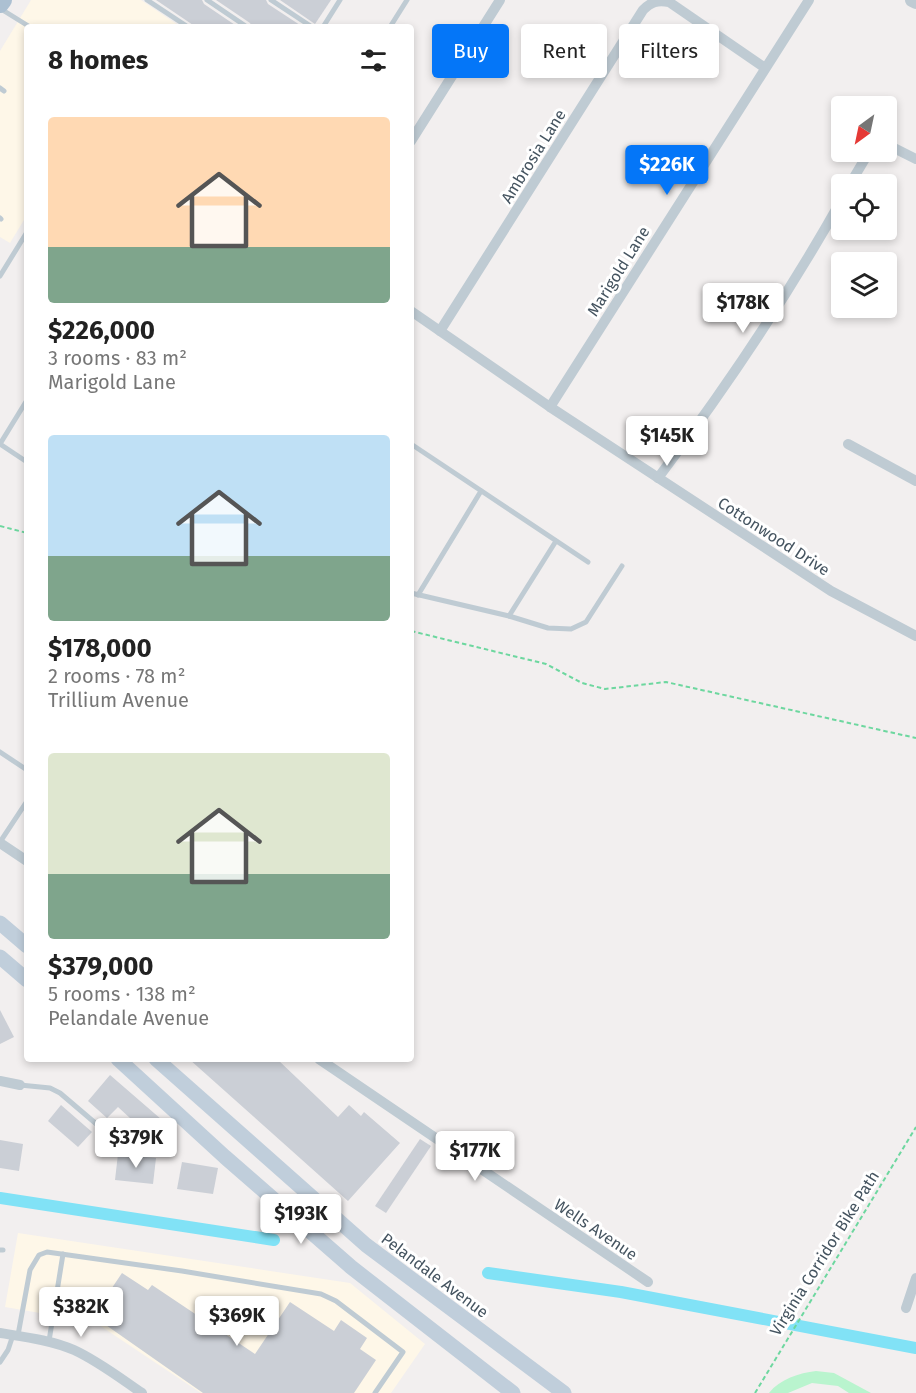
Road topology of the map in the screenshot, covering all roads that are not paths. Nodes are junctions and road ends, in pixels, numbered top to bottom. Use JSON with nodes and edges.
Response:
{"nodes":[{"id":1,"x":3,"y":0,"type":"edge"},
{"id":2,"x":147,"y":0,"type":"edge"},
{"id":3,"x":207,"y":0,"type":"edge"},
{"id":4,"x":271,"y":0,"type":"edge"},
{"id":5,"x":340,"y":0,"type":"edge"},
{"id":6,"x":407,"y":0,"type":"edge"},
{"id":7,"x":500,"y":0,"type":"edge"},
{"id":8,"x":809,"y":0,"type":"edge"},
{"id":9,"x":656,"y":1,"type":"edge"},
{"id":10,"x":0,"y":6,"type":"edge"},
{"id":11,"x":26,"y":24,"type":"edge"},
{"id":12,"x":183,"y":24,"type":"edge"},
{"id":13,"x":243,"y":24,"type":"edge"},
{"id":14,"x":307,"y":24,"type":"edge"},
{"id":15,"x":325,"y":24,"type":"edge"},
{"id":16,"x":392,"y":24,"type":"edge"},
{"id":17,"x":765,"y":68,"type":"junction"},
{"id":18,"x":414,"y":136,"type":"edge"},
{"id":19,"x":897,"y":150,"type":"edge"},
{"id":20,"x":916,"y":159,"type":"edge"},
{"id":21,"x":831,"y":218,"type":"edge"},
{"id":22,"x":24,"y":237,"type":"edge"},
{"id":23,"x":0,"y":276,"type":"edge"},
{"id":24,"x":414,"y":313,"type":"edge"},
{"id":25,"x":440,"y":331,"type":"junction"},
{"id":26,"x":24,"y":405,"type":"edge"},
{"id":27,"x":550,"y":407,"type":"junction"},
{"id":28,"x":0,"y":444,"type":"edge"},
{"id":29,"x":848,"y":444,"type":"dead end"},
{"id":30,"x":414,"y":446,"type":"edge"},
{"id":31,"x":24,"y":460,"type":"edge"},
{"id":32,"x":658,"y":478,"type":"junction"},
{"id":33,"x":916,"y":481,"type":"edge"},
{"id":34,"x":482,"y":491,"type":"junction"},
{"id":35,"x":556,"y":541,"type":"junction"},
{"id":36,"x":588,"y":562,"type":"dead end"},
{"id":37,"x":622,"y":566,"type":"dead end"},
{"id":38,"x":414,"y":594,"type":"edge"},
{"id":39,"x":418,"y":595,"type":"junction"},
{"id":40,"x":509,"y":616,"type":"junction"},
{"id":41,"x":916,"y":636,"type":"edge"},
{"id":42,"x":0,"y":752,"type":"edge"},
{"id":43,"x":24,"y":768,"type":"edge"},
{"id":44,"x":24,"y":806,"type":"edge"},
{"id":45,"x":0,"y":842,"type":"edge"},
{"id":46,"x":24,"y":859,"type":"edge"},
{"id":47,"x":0,"y":923,"type":"edge"},
{"id":48,"x":24,"y":943,"type":"edge"},
{"id":49,"x":0,"y":957,"type":"edge"},
{"id":50,"x":24,"y":977,"type":"edge"},
{"id":51,"x":121,"y":1062,"type":"edge"},
{"id":52,"x":159,"y":1062,"type":"edge"},
{"id":53,"x":323,"y":1062,"type":"edge"},
{"id":54,"x":0,"y":1081,"type":"edge"},
{"id":55,"x":20,"y":1085,"type":"joint"},
{"id":56,"x":171,"y":1147,"type":"dead end"},
{"id":57,"x":63,"y":1254,"type":"junction"},
{"id":58,"x":916,"y":1278,"type":"edge"},
{"id":59,"x":648,"y":1282,"type":"dead end"},
{"id":60,"x":906,"y":1308,"type":"dead end"},
{"id":61,"x":0,"y":1333,"type":"edge"},
{"id":62,"x":16,"y":1336,"type":"junction"},
{"id":63,"x":49,"y":1341,"type":"junction"},
{"id":64,"x":0,"y":1362,"type":"edge"},
{"id":65,"x":137,"y":1392,"type":"edge"},
{"id":66,"x":375,"y":1393,"type":"edge"},
{"id":67,"x":513,"y":1393,"type":"edge"},
{"id":68,"x":564,"y":1393,"type":"edge"}],
"edges":[{"from":1,"to":10,"type":"main road"},
{"from":2,"to":12,"type":"lane"},
{"from":3,"to":13,"type":"lane"},
{"from":4,"to":14,"type":"lane"},
{"from":5,"to":15,"type":"lane"},
{"from":6,"to":16,"type":"lane"},
{"from":7,"to":18,"type":"street"},
{"from":8,"to":17,"type":"street","name":"Marigold Lane"},
{"from":9,"to":17,"type":"street"},
{"from":9,"to":25,"type":"street","name":"Ambrosia Lane"},
{"from":10,"to":11,"type":"lane"},
{"from":17,"to":27,"type":"street","name":"Marigold Lane"},
{"from":19,"to":20,"type":"street"},
{"from":21,"to":32,"type":"street"},
{"from":22,"to":23,"type":"lane"},
{"from":24,"to":25,"type":"street","name":"Cottonwood Drive"},
{"from":25,"to":27,"type":"street","name":"Cottonwood Drive"},
{"from":26,"to":28,"type":"lane"},
{"from":27,"to":32,"type":"street","name":"Cottonwood Drive"},
{"from":28,"to":31,"type":"lane"},
{"from":29,"to":33,"type":"street"},
{"from":30,"to":34,"type":"lane"},
{"from":32,"to":41,"type":"street","name":"Cottonwood Drive"},
{"from":34,"to":35,"type":"lane"},
{"from":34,"to":39,"type":"lane"},
{"from":35,"to":36,"type":"lane"},
{"from":35,"to":40,"type":"lane"},
{"from":37,"to":40,"type":"lane"},
{"from":38,"to":39,"type":"lane"},
{"from":39,"to":40,"type":"lane"},
{"from":42,"to":43,"type":"lane"},
{"from":44,"to":45,"type":"lane"},
{"from":45,"to":46,"type":"street"},
{"from":47,"to":48,"type":"main road"},
{"from":49,"to":50,"type":"main road"},
{"from":51,"to":67,"type":"main road"},
{"from":52,"to":68,"type":"main road","name":"Pelandale Avenue"},
{"from":53,"to":59,"type":"street","name":"Wells Avenue"},
{"from":54,"to":55,"type":"street"},
{"from":55,"to":56,"type":"lane"},
{"from":57,"to":62,"type":"lane"},
{"from":57,"to":63,"type":"lane"},
{"from":57,"to":66,"type":"lane"},
{"from":58,"to":60,"type":"street"},
{"from":61,"to":62,"type":"street"},
{"from":62,"to":63,"type":"street"},
{"from":62,"to":64,"type":"lane"},
{"from":63,"to":65,"type":"street"}]}
